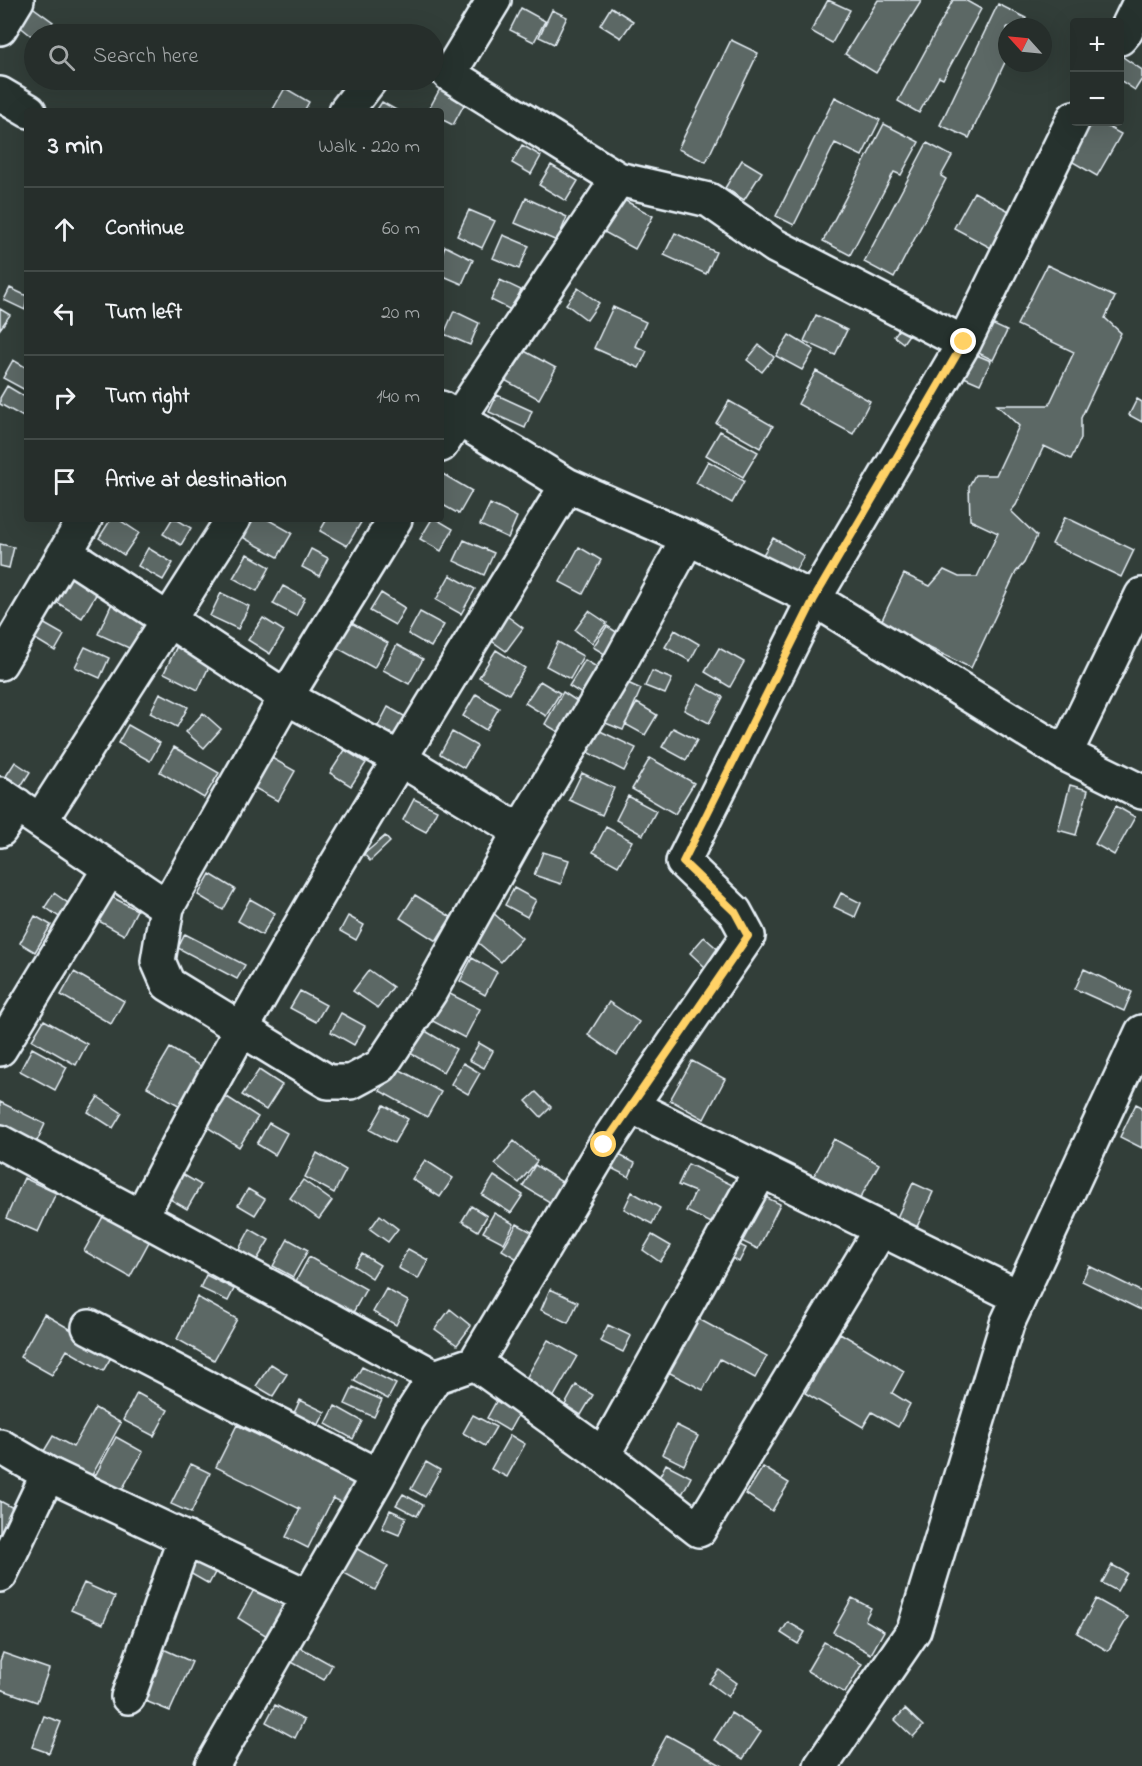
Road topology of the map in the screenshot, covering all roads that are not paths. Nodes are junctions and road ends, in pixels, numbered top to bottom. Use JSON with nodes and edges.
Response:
{"nodes":[{"id":1,"x":17,"y":0,"type":"edge"},
{"id":2,"x":494,"y":0,"type":"edge"},
{"id":3,"x":1141,"y":0,"type":"edge"},
{"id":4,"x":0,"y":28,"type":"edge"},
{"id":5,"x":1124,"y":33,"type":"edge"},
{"id":6,"x":444,"y":66,"type":"edge"},
{"id":7,"x":444,"y":72,"type":"edge"},
{"id":8,"x":362,"y":90,"type":"edge"},
{"id":9,"x":0,"y":94,"type":"edge"},
{"id":10,"x":24,"y":108,"type":"edge"},
{"id":11,"x":348,"y":108,"type":"edge"},
{"id":12,"x":1070,"y":126,"type":"edge"},
{"id":13,"x":618,"y":179,"type":"junction"},
{"id":14,"x":964,"y":342,"type":"junction"},
{"id":15,"x":446,"y":424,"type":"edge"},
{"id":16,"x":567,"y":485,"type":"junction"},
{"id":17,"x":84,"y":522,"type":"edge"},
{"id":18,"x":231,"y":522,"type":"edge"},
{"id":19,"x":393,"y":522,"type":"edge"},
{"id":20,"x":688,"y":537,"type":"junction"},
{"id":21,"x":66,"y":553,"type":"junction"},
{"id":22,"x":1142,"y":595,"type":"edge"},
{"id":23,"x":814,"y":599,"type":"junction"},
{"id":24,"x":170,"y":619,"type":"junction"},
{"id":25,"x":0,"y":663,"type":"edge"},
{"id":26,"x":286,"y":698,"type":"junction"},
{"id":27,"x":1065,"y":754,"type":"junction"},
{"id":28,"x":400,"y":759,"type":"junction"},
{"id":29,"x":1142,"y":792,"type":"edge"},
{"id":30,"x":14,"y":813,"type":"edge"},
{"id":31,"x":520,"y":831,"type":"junction"},
{"id":32,"x":110,"y":868,"type":"junction"},
{"id":33,"x":167,"y":907,"type":"junction"},
{"id":34,"x":241,"y":1028,"type":"junction"},
{"id":35,"x":1142,"y":1032,"type":"edge"},
{"id":36,"x":0,"y":1049,"type":"edge"},
{"id":37,"x":631,"y":1106,"type":"junction"},
{"id":38,"x":0,"y":1143,"type":"edge"},
{"id":39,"x":761,"y":1170,"type":"junction"},
{"id":40,"x":141,"y":1217,"type":"junction"},
{"id":41,"x":881,"y":1229,"type":"junction"},
{"id":42,"x":1019,"y":1297,"type":"junction"},
{"id":43,"x":89,"y":1327,"type":"dead end"},
{"id":44,"x":476,"y":1363,"type":"junction"},
{"id":45,"x":435,"y":1377,"type":"junction"},
{"id":46,"x":0,"y":1446,"type":"edge"},
{"id":47,"x":603,"y":1455,"type":"junction"},
{"id":48,"x":48,"y":1474,"type":"junction"},
{"id":49,"x":378,"y":1476,"type":"junction"},
{"id":50,"x":185,"y":1539,"type":"junction"},
{"id":51,"x":0,"y":1575,"type":"edge"},
{"id":52,"x":309,"y":1597,"type":"junction"},
{"id":53,"x":128,"y":1697,"type":"dead end"},
{"id":54,"x":212,"y":1766,"type":"edge"},
{"id":55,"x":821,"y":1766,"type":"edge"}],
"edges":[{"from":1,"to":4,"type":"street"},
{"from":2,"to":6,"type":"street"},
{"from":3,"to":5,"type":"street"},
{"from":7,"to":13,"type":"street"},
{"from":8,"to":11,"type":"street"},
{"from":9,"to":10,"type":"street"},
{"from":12,"to":14,"type":"street"},
{"from":13,"to":14,"type":"street"},
{"from":13,"to":15,"type":"street"},
{"from":14,"to":23,"type":"street"},
{"from":15,"to":16,"type":"street"},
{"from":16,"to":20,"type":"street"},
{"from":16,"to":28,"type":"street"},
{"from":17,"to":21,"type":"street"},
{"from":18,"to":24,"type":"street"},
{"from":19,"to":26,"type":"street"},
{"from":20,"to":23,"type":"street"},
{"from":20,"to":31,"type":"street"},
{"from":21,"to":24,"type":"street"},
{"from":21,"to":25,"type":"street"},
{"from":22,"to":27,"type":"street"},
{"from":23,"to":27,"type":"street"},
{"from":23,"to":37,"type":"street"},
{"from":24,"to":26,"type":"street"},
{"from":24,"to":30,"type":"street"},
{"from":26,"to":28,"type":"street"},
{"from":26,"to":33,"type":"street"},
{"from":27,"to":29,"type":"street"},
{"from":28,"to":31,"type":"street"},
{"from":28,"to":34,"type":"street"},
{"from":30,"to":32,"type":"street"},
{"from":31,"to":34,"type":"street"},
{"from":32,"to":33,"type":"street"},
{"from":32,"to":36,"type":"street"},
{"from":33,"to":34,"type":"street"},
{"from":34,"to":40,"type":"street"},
{"from":35,"to":42,"type":"street"},
{"from":37,"to":39,"type":"street"},
{"from":37,"to":44,"type":"street"},
{"from":38,"to":40,"type":"street"},
{"from":39,"to":41,"type":"street"},
{"from":39,"to":47,"type":"street"},
{"from":40,"to":45,"type":"street"},
{"from":41,"to":42,"type":"street"},
{"from":41,"to":47,"type":"street"},
{"from":42,"to":55,"type":"street"},
{"from":43,"to":49,"type":"street"},
{"from":44,"to":45,"type":"street"},
{"from":44,"to":47,"type":"street"},
{"from":45,"to":49,"type":"street"},
{"from":46,"to":48,"type":"street"},
{"from":48,"to":50,"type":"street"},
{"from":48,"to":51,"type":"street"},
{"from":49,"to":52,"type":"street"},
{"from":50,"to":52,"type":"street"},
{"from":50,"to":53,"type":"street"},
{"from":52,"to":54,"type":"street"}]}
